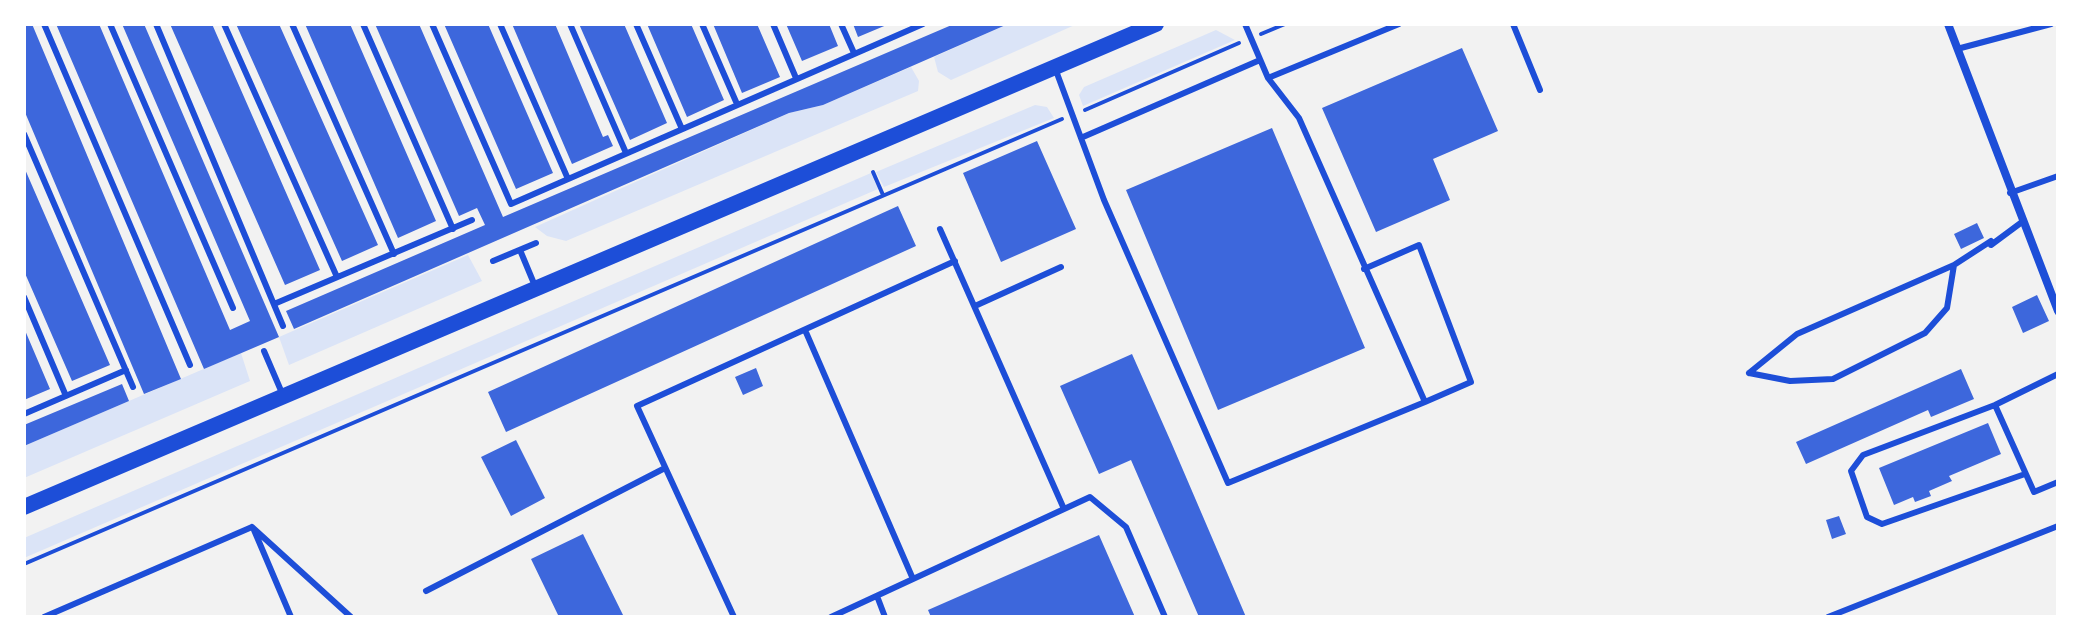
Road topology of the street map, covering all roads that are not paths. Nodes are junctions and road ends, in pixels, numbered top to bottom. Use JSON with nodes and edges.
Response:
{"nodes":[{"id":1,"x":44,"y":24,"type":"edge"},
{"id":2,"x":110,"y":24,"type":"edge"},
{"id":3,"x":156,"y":24,"type":"edge"},
{"id":4,"x":224,"y":24,"type":"edge"},
{"id":5,"x":292,"y":24,"type":"edge"},
{"id":6,"x":363,"y":24,"type":"edge"},
{"id":7,"x":432,"y":24,"type":"edge"},
{"id":8,"x":500,"y":24,"type":"edge"},
{"id":9,"x":570,"y":24,"type":"edge"},
{"id":10,"x":636,"y":24,"type":"edge"},
{"id":11,"x":702,"y":24,"type":"edge"},
{"id":12,"x":773,"y":24,"type":"edge"},
{"id":13,"x":841,"y":24,"type":"edge"},
{"id":14,"x":923,"y":24,"type":"edge"},
{"id":15,"x":1156,"y":24,"type":"edge"},
{"id":16,"x":1245,"y":24,"type":"edge"},
{"id":17,"x":1399,"y":24,"type":"edge"},
{"id":18,"x":1513,"y":24,"type":"edge"},
{"id":19,"x":1948,"y":24,"type":"edge"},
{"id":20,"x":2051,"y":24,"type":"edge"},
{"id":21,"x":908,"y":27,"type":"edge"},
{"id":22,"x":1957,"y":49,"type":"junction"},
{"id":23,"x":854,"y":53,"type":"junction"},
{"id":24,"x":1260,"y":60,"type":"junction"},
{"id":25,"x":1055,"y":68,"type":"junction"},
{"id":26,"x":796,"y":78,"type":"junction"},
{"id":27,"x":1268,"y":78,"type":"junction"},
{"id":28,"x":1540,"y":90,"type":"dead end"},
{"id":29,"x":737,"y":104,"type":"junction"},
{"id":30,"x":682,"y":129,"type":"junction"},
{"id":31,"x":24,"y":134,"type":"edge"},
{"id":32,"x":1083,"y":137,"type":"junction"},
{"id":33,"x":626,"y":153,"type":"junction"},
{"id":34,"x":2058,"y":176,"type":"edge"},
{"id":35,"x":568,"y":179,"type":"junction"},
{"id":36,"x":2010,"y":193,"type":"junction"},
{"id":37,"x":472,"y":220,"type":"dead end"},
{"id":38,"x":2022,"y":222,"type":"junction"},
{"id":39,"x":453,"y":229,"type":"junction"},
{"id":40,"x":940,"y":229,"type":"dead end"},
{"id":41,"x":536,"y":243,"type":"dead end"},
{"id":42,"x":520,"y":250,"type":"junction"},
{"id":43,"x":394,"y":254,"type":"junction"},
{"id":44,"x":493,"y":261,"type":"dead end"},
{"id":45,"x":955,"y":261,"type":"junction"},
{"id":46,"x":1954,"y":265,"type":"junction"},
{"id":47,"x":1061,"y":267,"type":"dead end"},
{"id":48,"x":1364,"y":269,"type":"junction"},
{"id":49,"x":337,"y":277,"type":"junction"},
{"id":50,"x":537,"y":289,"type":"junction"},
{"id":51,"x":24,"y":297,"type":"edge"},
{"id":52,"x":274,"y":304,"type":"junction"},
{"id":53,"x":975,"y":306,"type":"junction"},
{"id":54,"x":233,"y":308,"type":"dead end"},
{"id":55,"x":2058,"y":311,"type":"edge"},
{"id":56,"x":283,"y":326,"type":"dead end"},
{"id":57,"x":805,"y":330,"type":"junction"},
{"id":58,"x":264,"y":351,"type":"dead end"},
{"id":59,"x":190,"y":365,"type":"dead end"},
{"id":60,"x":126,"y":370,"type":"junction"},
{"id":61,"x":2058,"y":374,"type":"edge"},
{"id":62,"x":133,"y":387,"type":"dead end"},
{"id":63,"x":66,"y":396,"type":"junction"},
{"id":64,"x":283,"y":397,"type":"junction"},
{"id":65,"x":1425,"y":402,"type":"junction"},
{"id":66,"x":1995,"y":405,"type":"junction"},
{"id":67,"x":24,"y":414,"type":"edge"},
{"id":68,"x":665,"y":468,"type":"junction"},
{"id":69,"x":2025,"y":474,"type":"junction"},
{"id":70,"x":2058,"y":482,"type":"edge"},
{"id":71,"x":24,"y":507,"type":"edge"},
{"id":72,"x":1064,"y":509,"type":"junction"},
{"id":73,"x":2058,"y":526,"type":"edge"},
{"id":74,"x":252,"y":527,"type":"junction"},
{"id":75,"x":913,"y":579,"type":"junction"},
{"id":76,"x":426,"y":591,"type":"dead end"},
{"id":77,"x":877,"y":596,"type":"junction"},
{"id":78,"x":44,"y":617,"type":"edge"},
{"id":79,"x":291,"y":617,"type":"edge"},
{"id":80,"x":351,"y":617,"type":"edge"},
{"id":81,"x":734,"y":617,"type":"edge"},
{"id":82,"x":831,"y":617,"type":"edge"},
{"id":83,"x":885,"y":617,"type":"edge"},
{"id":84,"x":1165,"y":617,"type":"edge"},
{"id":85,"x":1828,"y":617,"type":"edge"}],
"edges":[{"from":1,"to":59,"type":"lane"},
{"from":2,"to":54,"type":"lane"},
{"from":3,"to":52,"type":"lane"},
{"from":4,"to":49,"type":"lane"},
{"from":5,"to":43,"type":"lane"},
{"from":6,"to":39,"type":"lane"},
{"from":7,"to":35,"type":"lane"},
{"from":8,"to":35,"type":"lane"},
{"from":9,"to":33,"type":"lane"},
{"from":10,"to":30,"type":"lane"},
{"from":11,"to":29,"type":"lane"},
{"from":12,"to":26,"type":"lane"},
{"from":13,"to":23,"type":"lane"},
{"from":14,"to":21,"type":"lane"},
{"from":15,"to":25,"type":"main road"},
{"from":16,"to":24,"type":"lane"},
{"from":17,"to":27,"type":"lane"},
{"from":18,"to":28,"type":"lane"},
{"from":19,"to":22,"type":"street"},
{"from":20,"to":22,"type":"lane"},
{"from":21,"to":23,"type":"lane"},
{"from":22,"to":36,"type":"street"},
{"from":23,"to":26,"type":"lane"},
{"from":24,"to":27,"type":"lane"},
{"from":24,"to":32,"type":"lane"},
{"from":25,"to":32,"type":"lane"},
{"from":25,"to":50,"type":"main road"},
{"from":26,"to":29,"type":"lane"},
{"from":27,"to":48,"type":"lane"},
{"from":29,"to":30,"type":"lane"},
{"from":30,"to":33,"type":"lane"},
{"from":31,"to":60,"type":"lane"},
{"from":32,"to":65,"type":"lane"},
{"from":33,"to":35,"type":"lane"},
{"from":34,"to":36,"type":"lane"},
{"from":36,"to":38,"type":"street"},
{"from":37,"to":39,"type":"lane"},
{"from":38,"to":46,"type":"lane"},
{"from":38,"to":55,"type":"street"},
{"from":39,"to":43,"type":"lane"},
{"from":40,"to":45,"type":"lane"},
{"from":41,"to":42,"type":"lane"},
{"from":42,"to":44,"type":"lane"},
{"from":42,"to":50,"type":"lane"},
{"from":43,"to":49,"type":"lane"},
{"from":45,"to":53,"type":"lane"},
{"from":45,"to":57,"type":"lane"},
{"from":46,"to":46,"type":"lane"},
{"from":47,"to":53,"type":"lane"},
{"from":48,"to":65,"type":"lane"},
{"from":48,"to":65,"type":"lane"},
{"from":49,"to":52,"type":"lane"},
{"from":50,"to":64,"type":"main road"},
{"from":51,"to":63,"type":"lane"},
{"from":52,"to":56,"type":"lane"},
{"from":53,"to":72,"type":"lane"},
{"from":57,"to":68,"type":"lane"},
{"from":57,"to":75,"type":"lane"},
{"from":58,"to":64,"type":"lane"},
{"from":60,"to":62,"type":"lane"},
{"from":60,"to":63,"type":"lane"},
{"from":61,"to":66,"type":"lane"},
{"from":63,"to":67,"type":"lane"},
{"from":64,"to":71,"type":"main road"},
{"from":66,"to":69,"type":"lane"},
{"from":66,"to":69,"type":"lane"},
{"from":68,"to":76,"type":"lane"},
{"from":68,"to":81,"type":"lane"},
{"from":69,"to":70,"type":"lane"},
{"from":72,"to":75,"type":"lane"},
{"from":72,"to":84,"type":"lane"},
{"from":73,"to":85,"type":"lane"},
{"from":74,"to":78,"type":"lane"},
{"from":74,"to":79,"type":"lane"},
{"from":74,"to":80,"type":"lane"},
{"from":75,"to":77,"type":"lane"},
{"from":77,"to":82,"type":"lane"},
{"from":77,"to":83,"type":"lane"}]}
